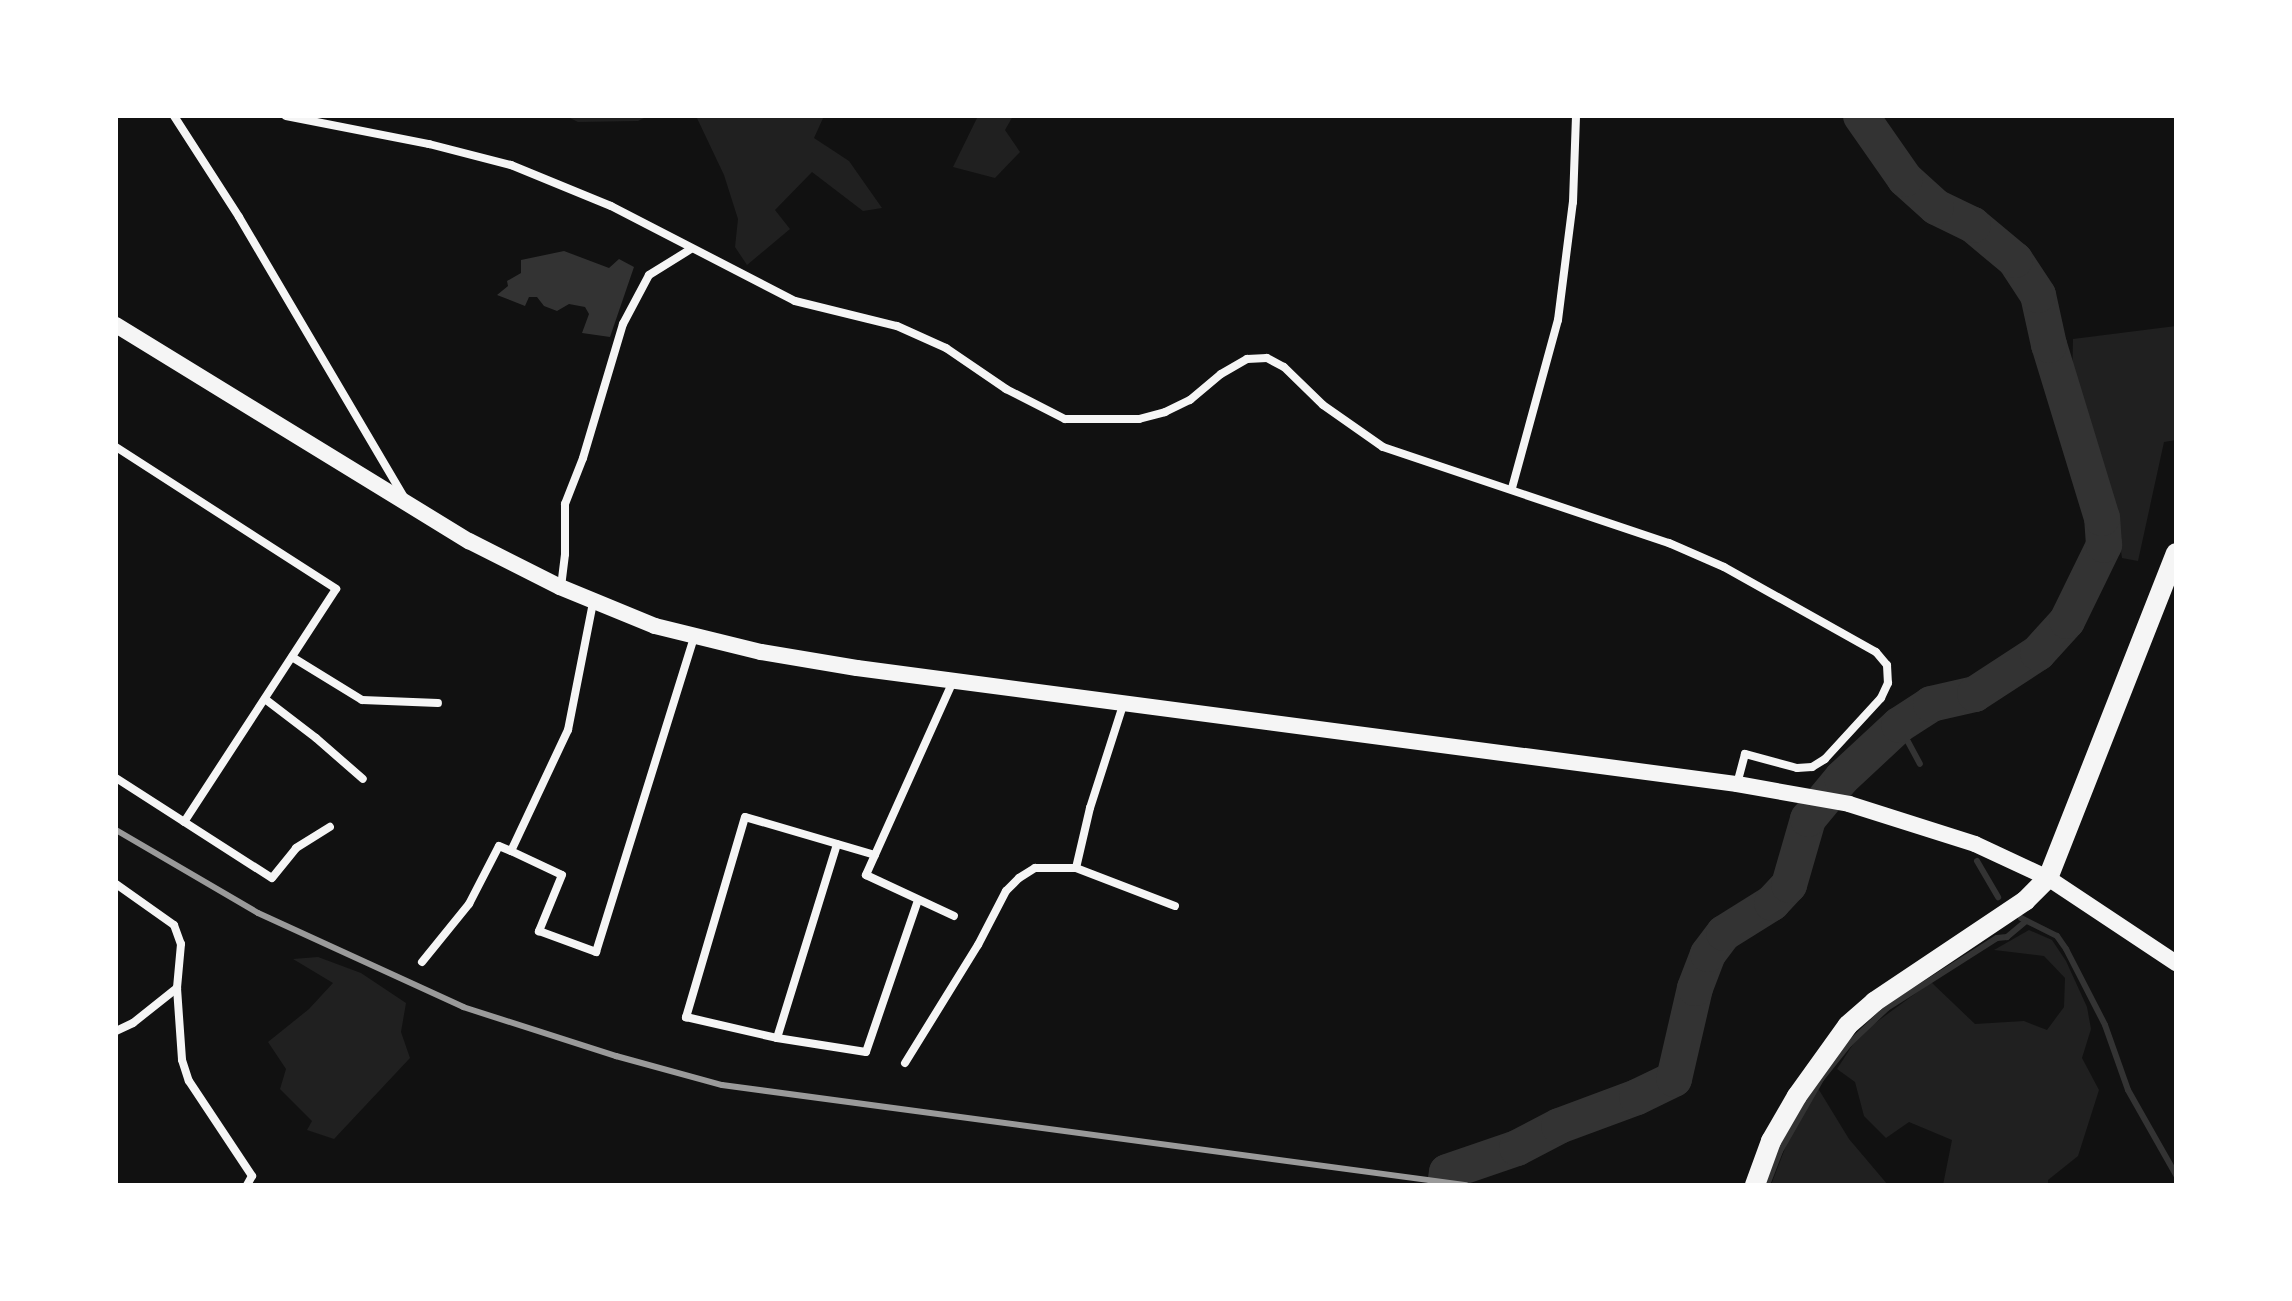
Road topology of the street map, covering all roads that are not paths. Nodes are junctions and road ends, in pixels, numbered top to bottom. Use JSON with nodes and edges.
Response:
{"nodes":[{"id":1,"x":174,"y":116,"type":"edge"},
{"id":2,"x":286,"y":116,"type":"edge"},
{"id":3,"x":1576,"y":116,"type":"edge"},
{"id":4,"x":691,"y":249,"type":"junction"},
{"id":5,"x":116,"y":325,"type":"edge"},
{"id":6,"x":116,"y":447,"type":"edge"},
{"id":7,"x":1512,"y":488,"type":"junction"},
{"id":8,"x":409,"y":505,"type":"junction"},
{"id":9,"x":2176,"y":553,"type":"edge"},
{"id":10,"x":560,"y":587,"type":"junction"},
{"id":11,"x":593,"y":602,"type":"junction"},
{"id":12,"x":694,"y":638,"type":"junction"},
{"id":13,"x":292,"y":657,"type":"junction"},
{"id":14,"x":954,"y":678,"type":"junction"},
{"id":15,"x":265,"y":699,"type":"junction"},
{"id":16,"x":1124,"y":701,"type":"junction"},
{"id":17,"x":438,"y":703,"type":"dead end"},
{"id":18,"x":116,"y":778,"type":"edge"},
{"id":19,"x":363,"y":779,"type":"dead end"},
{"id":20,"x":1737,"y":784,"type":"junction"},
{"id":21,"x":184,"y":822,"type":"junction"},
{"id":22,"x":330,"y":827,"type":"dead end"},
{"id":23,"x":837,"y":844,"type":"junction"},
{"id":24,"x":511,"y":851,"type":"junction"},
{"id":25,"x":875,"y":855,"type":"junction"},
{"id":26,"x":1076,"y":868,"type":"junction"},
{"id":27,"x":2048,"y":878,"type":"junction"},
{"id":28,"x":116,"y":884,"type":"edge"},
{"id":29,"x":918,"y":900,"type":"junction"},
{"id":30,"x":1175,"y":906,"type":"dead end"},
{"id":31,"x":954,"y":916,"type":"dead end"},
{"id":32,"x":422,"y":962,"type":"dead end"},
{"id":33,"x":2176,"y":963,"type":"edge"},
{"id":34,"x":177,"y":988,"type":"junction"},
{"id":35,"x":116,"y":1031,"type":"edge"},
{"id":36,"x":777,"y":1038,"type":"junction"},
{"id":37,"x":905,"y":1063,"type":"dead end"},
{"id":38,"x":247,"y":1185,"type":"edge"},
{"id":39,"x":1755,"y":1185,"type":"edge"}],
"edges":[{"from":1,"to":8,"type":"street"},
{"from":2,"to":4,"type":"street"},
{"from":3,"to":7,"type":"street"},
{"from":4,"to":7,"type":"street"},
{"from":4,"to":10,"type":"street"},
{"from":5,"to":8,"type":"main road"},
{"from":6,"to":13,"type":"street"},
{"from":7,"to":20,"type":"street"},
{"from":8,"to":10,"type":"main road"},
{"from":9,"to":27,"type":"main road"},
{"from":10,"to":11,"type":"main road"},
{"from":11,"to":12,"type":"main road"},
{"from":11,"to":24,"type":"street"},
{"from":12,"to":14,"type":"main road"},
{"from":12,"to":24,"type":"street"},
{"from":13,"to":15,"type":"street"},
{"from":13,"to":17,"type":"street"},
{"from":14,"to":16,"type":"main road"},
{"from":14,"to":25,"type":"street"},
{"from":15,"to":19,"type":"street"},
{"from":15,"to":21,"type":"street"},
{"from":16,"to":20,"type":"main road"},
{"from":16,"to":26,"type":"street"},
{"from":18,"to":21,"type":"street"},
{"from":20,"to":27,"type":"main road"},
{"from":21,"to":22,"type":"street"},
{"from":23,"to":25,"type":"street"},
{"from":23,"to":36,"type":"street"},
{"from":23,"to":36,"type":"street"},
{"from":24,"to":32,"type":"street"},
{"from":25,"to":29,"type":"street"},
{"from":26,"to":30,"type":"street"},
{"from":26,"to":37,"type":"street"},
{"from":27,"to":33,"type":"main road"},
{"from":27,"to":39,"type":"main road"},
{"from":28,"to":34,"type":"street"},
{"from":29,"to":31,"type":"street"},
{"from":29,"to":36,"type":"street"},
{"from":34,"to":35,"type":"street"},
{"from":34,"to":38,"type":"street"}]}
